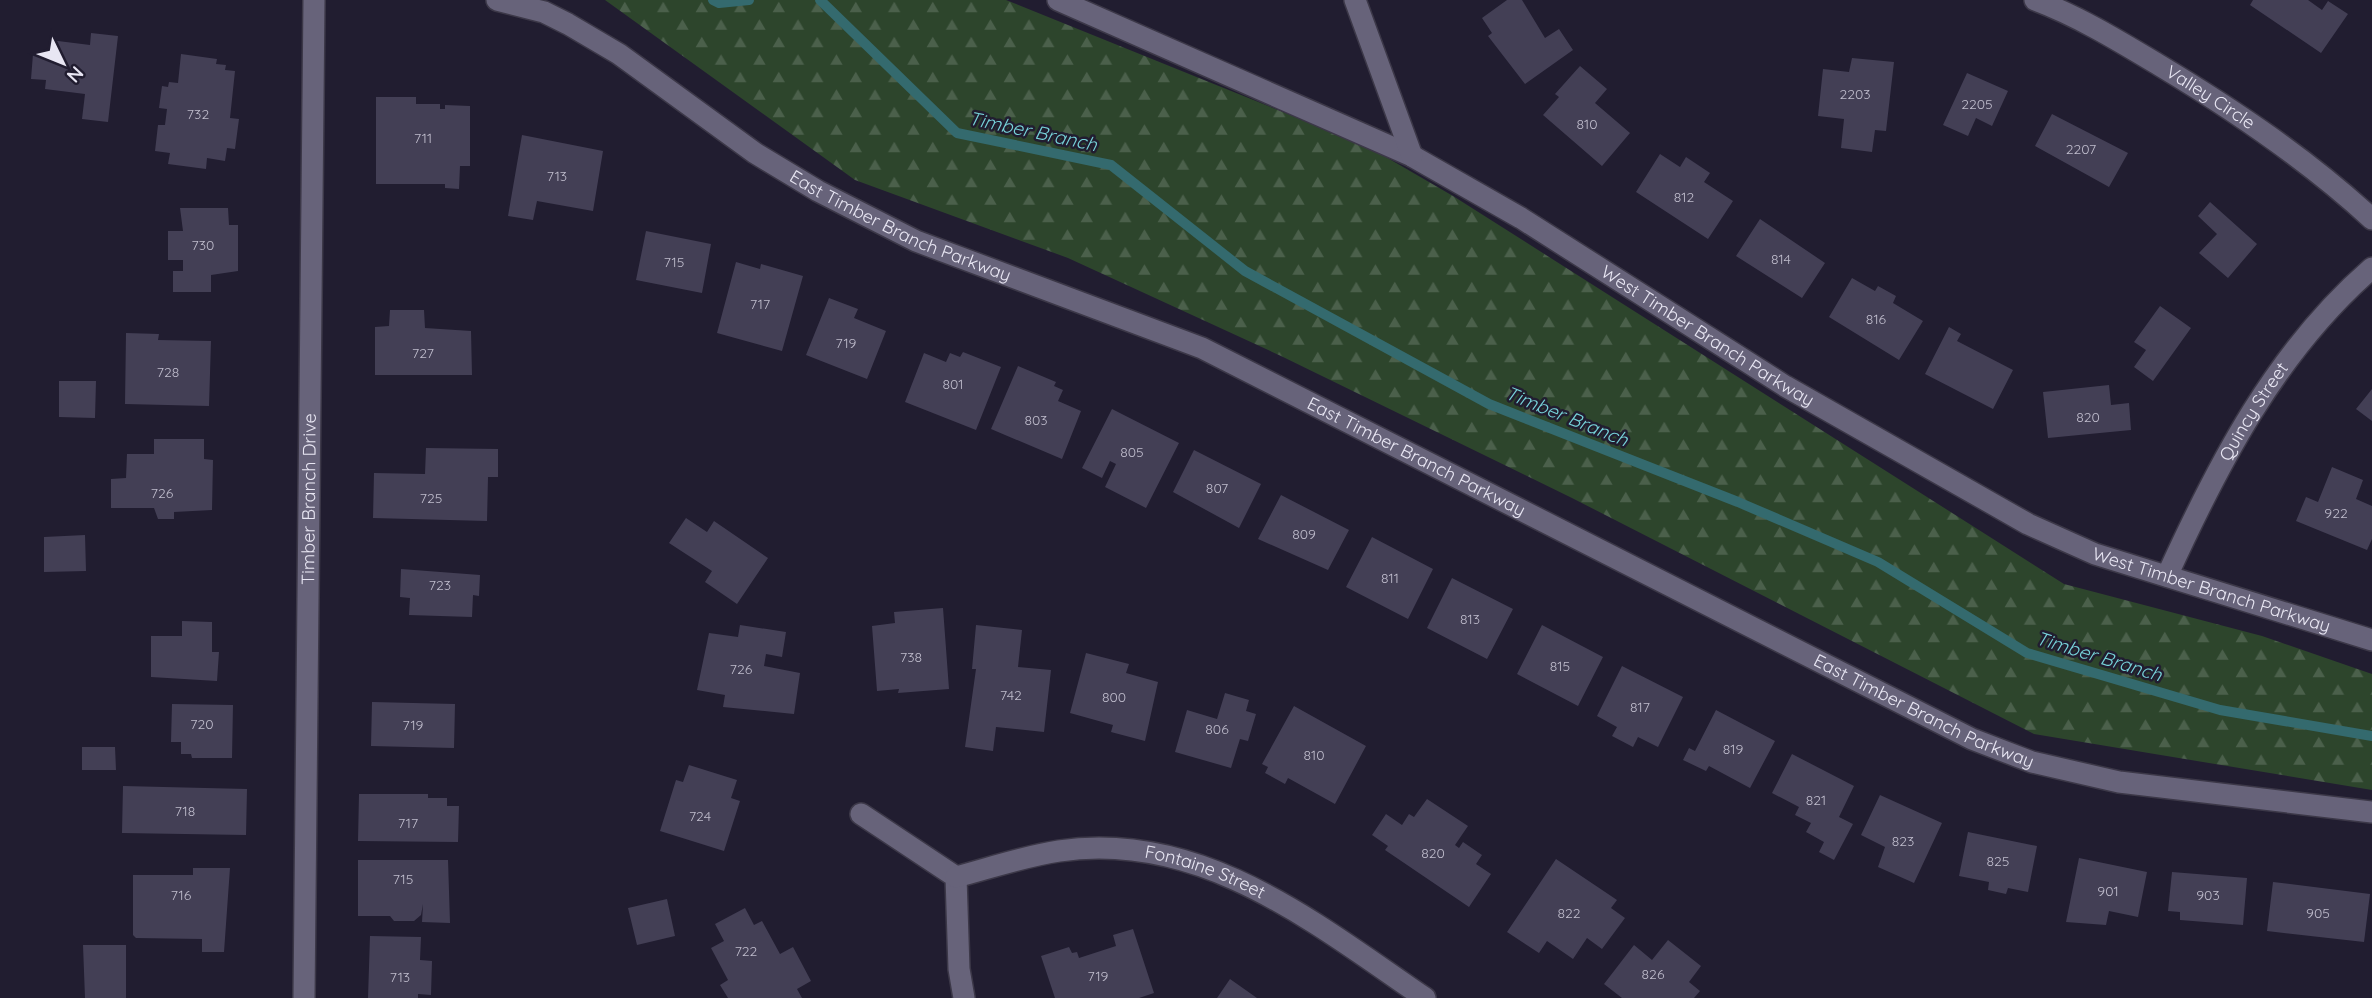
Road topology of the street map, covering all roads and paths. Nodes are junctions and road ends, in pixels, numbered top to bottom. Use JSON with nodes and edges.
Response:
{"nodes":[{"id":1,"x":314,"y":0,"type":"edge"},
{"id":2,"x":497,"y":0,"type":"edge"},
{"id":3,"x":1058,"y":0,"type":"edge"},
{"id":4,"x":1355,"y":0,"type":"edge"},
{"id":5,"x":2035,"y":0,"type":"edge"},
{"id":6,"x":1412,"y":156,"type":"junction"},
{"id":7,"x":2372,"y":219,"type":"edge"},
{"id":8,"x":2372,"y":268,"type":"edge"},
{"id":9,"x":2167,"y":576,"type":"junction"},
{"id":10,"x":2372,"y":640,"type":"edge"},
{"id":11,"x":2372,"y":812,"type":"edge"},
{"id":12,"x":861,"y":814,"type":"dead end"},
{"id":13,"x":956,"y":877,"type":"junction"},
{"id":14,"x":304,"y":998,"type":"edge"},
{"id":15,"x":964,"y":998,"type":"edge"},
{"id":16,"x":1425,"y":998,"type":"edge"}],
"edges":[{"from":1,"to":14,"type":"street","name":"Timber Branch Drive"},
{"from":2,"to":11,"type":"street","name":"East Timber Branch Parkway"},
{"from":3,"to":6,"type":"street","name":"West Timber Branch Parkway"},
{"from":4,"to":6,"type":"street"},
{"from":5,"to":7,"type":"street","name":"Valley Circle"},
{"from":6,"to":9,"type":"street","name":"West Timber Branch Parkway"},
{"from":8,"to":9,"type":"street","name":"Quincy Street"},
{"from":9,"to":10,"type":"street","name":"West Timber Branch Parkway"},
{"from":12,"to":13,"type":"street"},
{"from":13,"to":15,"type":"street"},
{"from":13,"to":16,"type":"street","name":"Fontaine Street"}]}
